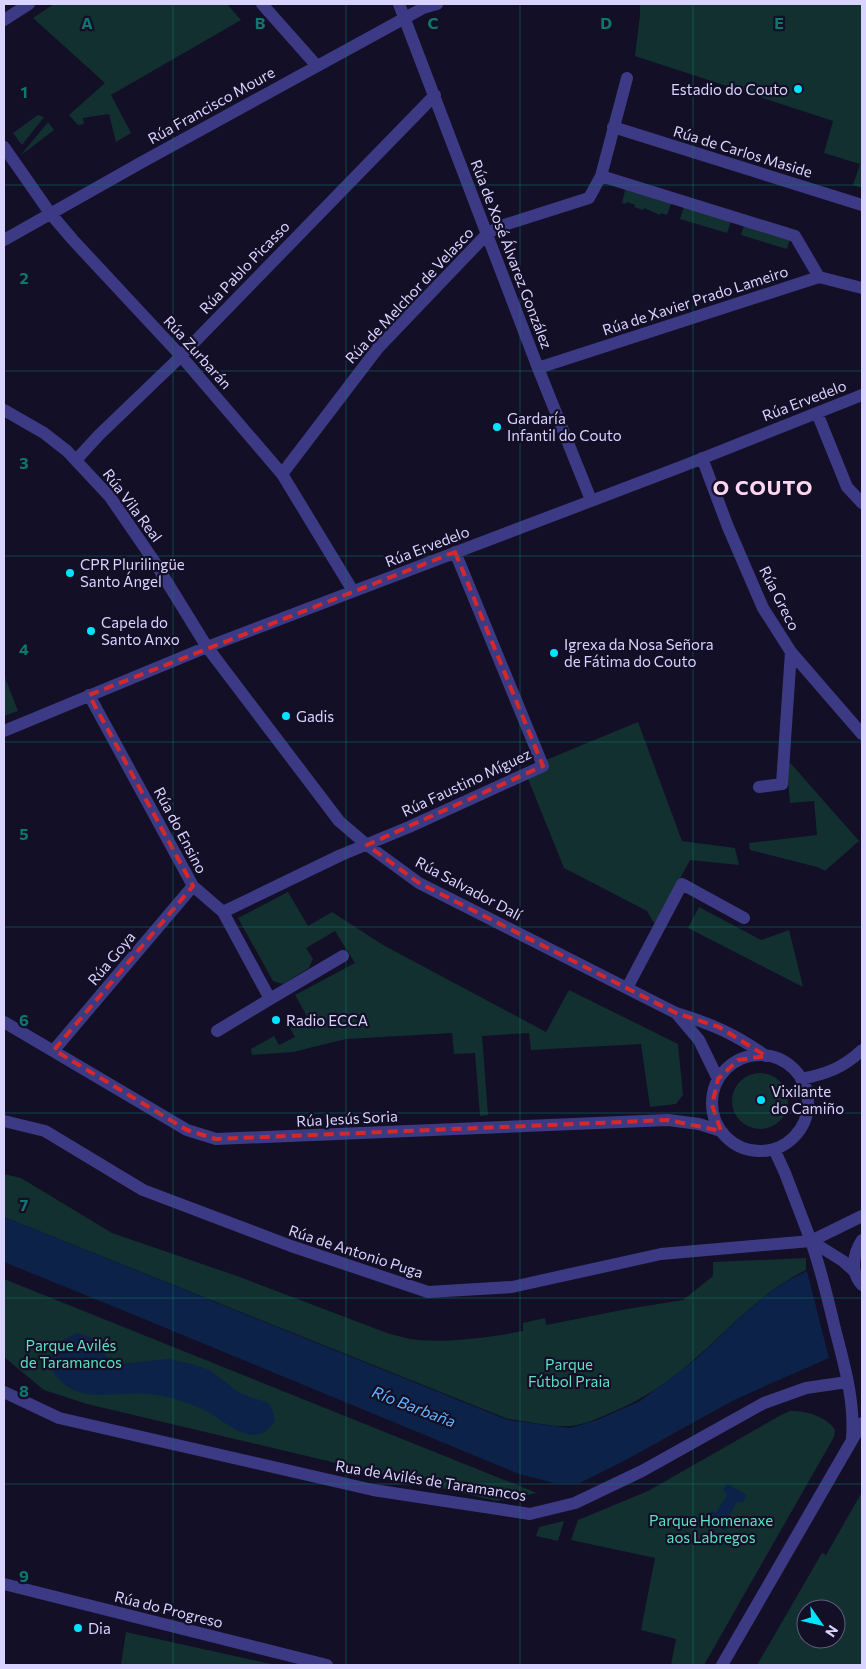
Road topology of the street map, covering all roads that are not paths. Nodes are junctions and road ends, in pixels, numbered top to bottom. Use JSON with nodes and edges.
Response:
{"nodes":[{"id":1,"x":29,"y":4,"type":"edge"},
{"id":2,"x":262,"y":4,"type":"edge"},
{"id":3,"x":399,"y":4,"type":"edge"},
{"id":4,"x":437,"y":4,"type":"edge"},
{"id":5,"x":404,"y":18,"type":"junction"},
{"id":6,"x":4,"y":20,"type":"edge"},
{"id":7,"x":317,"y":66,"type":"junction"},
{"id":8,"x":627,"y":78,"type":"dead end"},
{"id":9,"x":435,"y":96,"type":"junction"},
{"id":10,"x":613,"y":127,"type":"junction"},
{"id":11,"x":4,"y":146,"type":"edge"},
{"id":12,"x":601,"y":176,"type":"junction"},
{"id":13,"x":862,"y":205,"type":"edge"},
{"id":14,"x":50,"y":213,"type":"junction"},
{"id":15,"x":488,"y":233,"type":"junction"},
{"id":16,"x":4,"y":240,"type":"edge"},
{"id":17,"x":819,"y":277,"type":"junction"},
{"id":18,"x":862,"y":288,"type":"edge"},
{"id":19,"x":181,"y":356,"type":"junction"},
{"id":20,"x":538,"y":368,"type":"junction"},
{"id":21,"x":862,"y":395,"type":"edge"},
{"id":22,"x":4,"y":410,"type":"edge"},
{"id":23,"x":817,"y":413,"type":"junction"},
{"id":24,"x":702,"y":458,"type":"junction"},
{"id":25,"x":76,"y":460,"type":"junction"},
{"id":26,"x":282,"y":474,"type":"junction"},
{"id":27,"x":591,"y":500,"type":"junction"},
{"id":28,"x":862,"y":503,"type":"edge"},
{"id":29,"x":455,"y":552,"type":"junction"},
{"id":30,"x":353,"y":591,"type":"junction"},
{"id":31,"x":206,"y":647,"type":"junction"},
{"id":32,"x":791,"y":652,"type":"junction"},
{"id":33,"x":89,"y":695,"type":"junction"},
{"id":34,"x":4,"y":731,"type":"edge"},
{"id":35,"x":862,"y":734,"type":"edge"},
{"id":36,"x":759,"y":787,"type":"dead end"},
{"id":37,"x":366,"y":845,"type":"junction"},
{"id":38,"x":193,"y":886,"type":"junction"},
{"id":39,"x":223,"y":912,"type":"junction"},
{"id":40,"x":744,"y":918,"type":"dead end"},
{"id":41,"x":343,"y":956,"type":"dead end"},
{"id":42,"x":627,"y":988,"type":"junction"},
{"id":43,"x":270,"y":998,"type":"junction"},
{"id":44,"x":676,"y":1013,"type":"junction"},
{"id":45,"x":4,"y":1022,"type":"edge"},
{"id":46,"x":217,"y":1031,"type":"dead end"},
{"id":47,"x":54,"y":1050,"type":"junction"},
{"id":48,"x":862,"y":1050,"type":"edge"},
{"id":49,"x":766,"y":1056,"type":"junction"},
{"id":50,"x":718,"y":1079,"type":"junction"},
{"id":51,"x":801,"y":1079,"type":"junction"},
{"id":52,"x":4,"y":1121,"type":"edge"},
{"id":53,"x":721,"y":1131,"type":"junction"},
{"id":54,"x":774,"y":1149,"type":"junction"},
{"id":55,"x":862,"y":1216,"type":"edge"},
{"id":56,"x":862,"y":1240,"type":"edge"},
{"id":57,"x":811,"y":1241,"type":"junction"},
{"id":58,"x":860,"y":1282,"type":"edge"},
{"id":59,"x":844,"y":1379,"type":"junction"},
{"id":60,"x":4,"y":1392,"type":"edge"},
{"id":61,"x":862,"y":1423,"type":"edge"},
{"id":62,"x":851,"y":1442,"type":"junction"},
{"id":63,"x":4,"y":1584,"type":"edge"},
{"id":64,"x":724,"y":1663,"type":"edge"},
{"id":65,"x":327,"y":1665,"type":"edge"}],
"edges":[{"from":1,"to":6,"type":"street"},
{"from":2,"to":7,"type":"street"},
{"from":3,"to":5,"type":"street","name":"Rúa de Xosé Álvarez González"},
{"from":4,"to":5,"type":"street","name":"Rúa Francisco Moure"},
{"from":5,"to":7,"type":"street","name":"Rúa Francisco Moure"},
{"from":5,"to":9,"type":"street","name":"Rúa de Xosé Álvarez González"},
{"from":7,"to":14,"type":"street","name":"Rúa Francisco Moure"},
{"from":8,"to":10,"type":"street"},
{"from":9,"to":15,"type":"street","name":"Rúa de Xosé Álvarez González"},
{"from":9,"to":19,"type":"street","name":"Rúa Pablo Picasso"},
{"from":10,"to":12,"type":"street"},
{"from":10,"to":13,"type":"street","name":"Rúa de Carlos Maside"},
{"from":11,"to":14,"type":"street","name":"Rúa Zurbarán"},
{"from":12,"to":15,"type":"street"},
{"from":12,"to":17,"type":"street"},
{"from":14,"to":16,"type":"street","name":"Rúa Francisco Moure"},
{"from":14,"to":19,"type":"street","name":"Rúa Zurbarán"},
{"from":15,"to":20,"type":"street","name":"Rúa de Xosé Álvarez González"},
{"from":15,"to":26,"type":"street","name":"Rúa de Melchor de Velasco"},
{"from":17,"to":18,"type":"street"},
{"from":17,"to":20,"type":"street","name":"Rúa de Xavier Prado Lameiro"},
{"from":19,"to":25,"type":"street","name":"Rúa Pablo Picasso"},
{"from":19,"to":26,"type":"street","name":"Rúa Zurbarán"},
{"from":20,"to":27,"type":"street","name":"Rúa de Xosé Álvarez González"},
{"from":21,"to":23,"type":"street","name":"Rúa Ervedelo"},
{"from":22,"to":25,"type":"street","name":"Rúa Vila Real"},
{"from":23,"to":24,"type":"street","name":"Rúa Ervedelo"},
{"from":23,"to":28,"type":"street"},
{"from":24,"to":27,"type":"street","name":"Rúa Ervedelo"},
{"from":24,"to":32,"type":"street","name":"Rúa Greco"},
{"from":25,"to":31,"type":"street","name":"Rúa Vila Real"},
{"from":26,"to":30,"type":"street","name":"Rúa Zurbarán"},
{"from":27,"to":29,"type":"street","name":"Rúa Ervedelo"},
{"from":29,"to":30,"type":"street","name":"Rúa Ervedelo"},
{"from":29,"to":37,"type":"street","name":"Rúa Faustino Míguez"},
{"from":30,"to":31,"type":"street","name":"Rúa Ervedelo"},
{"from":31,"to":33,"type":"street","name":"Rúa Ervedelo"},
{"from":31,"to":37,"type":"street","name":"Rúa Salvador Dalí"},
{"from":32,"to":35,"type":"street","name":"Rúa Greco"},
{"from":32,"to":36,"type":"street"},
{"from":33,"to":34,"type":"street","name":"Rúa Ervedelo"},
{"from":33,"to":38,"type":"street","name":"Rúa do Ensino"},
{"from":37,"to":39,"type":"street","name":"Rúa Faustino Míguez"},
{"from":37,"to":42,"type":"street","name":"Rúa Salvador Dalí"},
{"from":38,"to":39,"type":"street","name":"Rúa do Ensino"},
{"from":38,"to":47,"type":"street","name":"Rúa Goya"},
{"from":39,"to":43,"type":"street","name":"Rúa do Ensino"},
{"from":40,"to":42,"type":"street"},
{"from":41,"to":43,"type":"street"},
{"from":42,"to":44,"type":"street","name":"Rúa Salvador Dalí"},
{"from":43,"to":46,"type":"street"},
{"from":44,"to":49,"type":"street","name":"Rúa Salvador Dalí"},
{"from":44,"to":50,"type":"street","name":"Rúa Salvador Dalí"},
{"from":45,"to":47,"type":"street","name":"Rúa Jesús Soria"},
{"from":47,"to":53,"type":"street","name":"Rúa Jesús Soria"},
{"from":48,"to":51,"type":"street"},
{"from":49,"to":50,"type":"street"},
{"from":49,"to":51,"type":"street"},
{"from":50,"to":53,"type":"street"},
{"from":51,"to":54,"type":"street"},
{"from":52,"to":57,"type":"street","name":"Rúa de Antonio Puga"},
{"from":53,"to":54,"type":"street"},
{"from":54,"to":57,"type":"street"},
{"from":55,"to":57,"type":"street"},
{"from":56,"to":58,"type":"street"},
{"from":57,"to":58,"type":"street"},
{"from":57,"to":59,"type":"street"},
{"from":59,"to":60,"type":"street","name":"Rua de Avilés de Taramancos"},
{"from":59,"to":62,"type":"street"},
{"from":61,"to":62,"type":"street"},
{"from":62,"to":64,"type":"street"},
{"from":63,"to":65,"type":"street","name":"Rúa do Progreso"}]}
